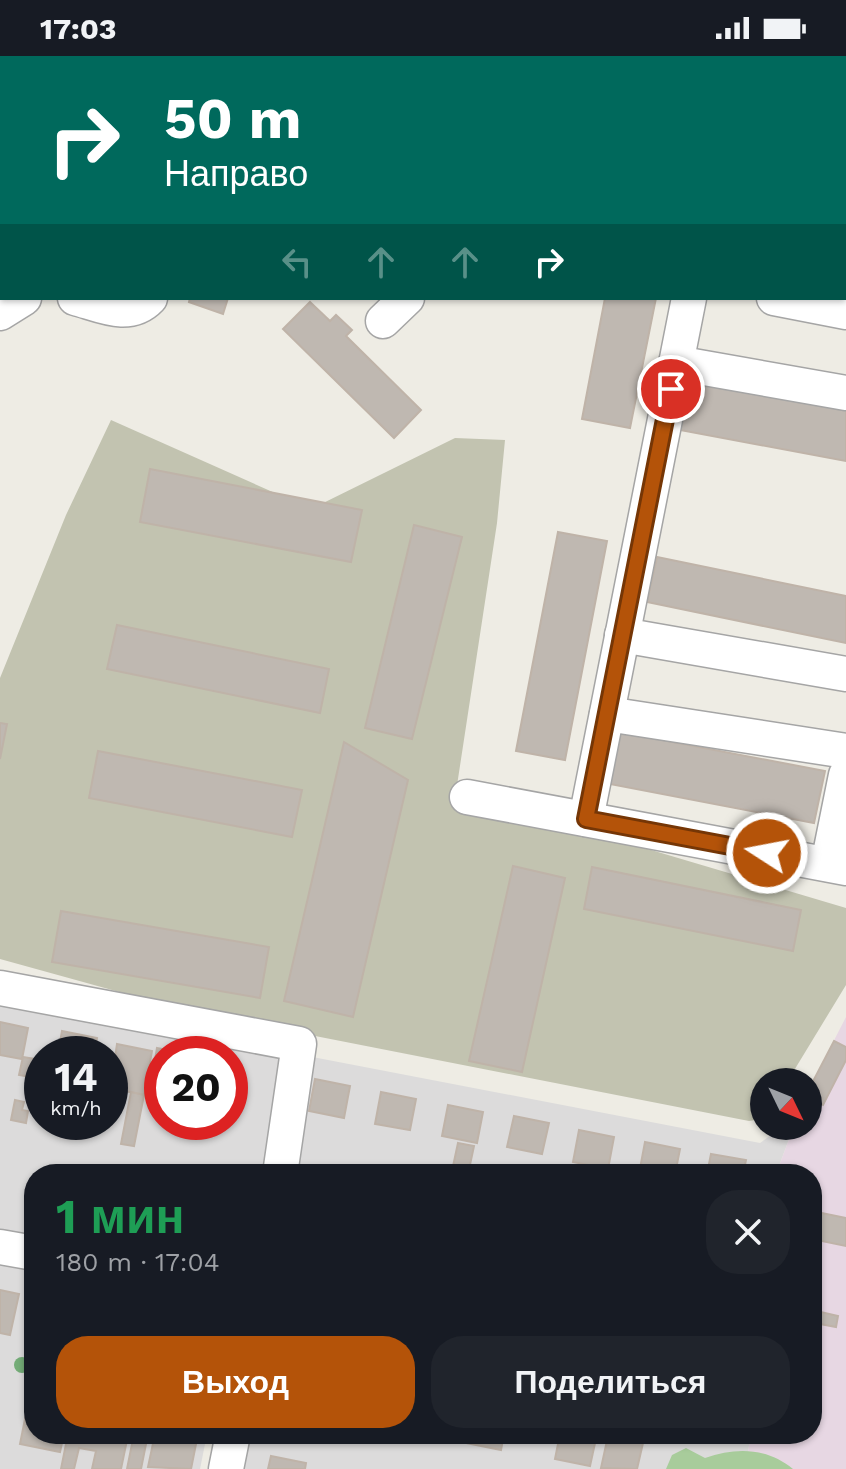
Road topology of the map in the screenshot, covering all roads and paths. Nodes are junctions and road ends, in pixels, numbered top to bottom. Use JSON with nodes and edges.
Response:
{"nodes":[{"id":1,"x":21,"y":300,"type":"edge"},
{"id":2,"x":82,"y":300,"type":"edge"},
{"id":3,"x":148,"y":300,"type":"edge"},
{"id":4,"x":689,"y":300,"type":"edge"},
{"id":5,"x":784,"y":300,"type":"edge"},
{"id":6,"x":846,"y":312,"type":"edge"},
{"id":7,"x":0,"y":313,"type":"edge"},
{"id":8,"x":676,"y":363,"type":"junction"},
{"id":9,"x":846,"y":393,"type":"edge"},
{"id":10,"x":622,"y":635,"type":"junction"},
{"id":11,"x":846,"y":674,"type":"edge"},
{"id":12,"x":607,"y":714,"type":"junction"},
{"id":13,"x":846,"y":751,"type":"edge"},
{"id":14,"x":846,"y":775,"type":"edge"},
{"id":15,"x":467,"y":797,"type":"dead end"},
{"id":16,"x":586,"y":819,"type":"junction"},
{"id":17,"x":837,"y":866,"type":"edge"},
{"id":18,"x":0,"y":988,"type":"edge"},
{"id":19,"x":281,"y":1164,"type":"edge"},
{"id":20,"x":0,"y":1247,"type":"edge"},
{"id":21,"x":24,"y":1251,"type":"edge"},
{"id":22,"x":231,"y":1444,"type":"edge"},
{"id":23,"x":226,"y":1469,"type":"edge"}],
"edges":[{"from":1,"to":7,"type":"street"},
{"from":2,"to":3,"type":"street"},
{"from":4,"to":8,"type":"street"},
{"from":5,"to":6,"type":"street"},
{"from":8,"to":9,"type":"street"},
{"from":8,"to":10,"type":"street"},
{"from":10,"to":11,"type":"street"},
{"from":10,"to":12,"type":"street"},
{"from":12,"to":13,"type":"street"},
{"from":12,"to":16,"type":"street"},
{"from":14,"to":17,"type":"street"},
{"from":15,"to":16,"type":"street"},
{"from":16,"to":17,"type":"street"},
{"from":18,"to":19,"type":"street"},
{"from":20,"to":21,"type":"street"},
{"from":22,"to":23,"type":"street"}]}
